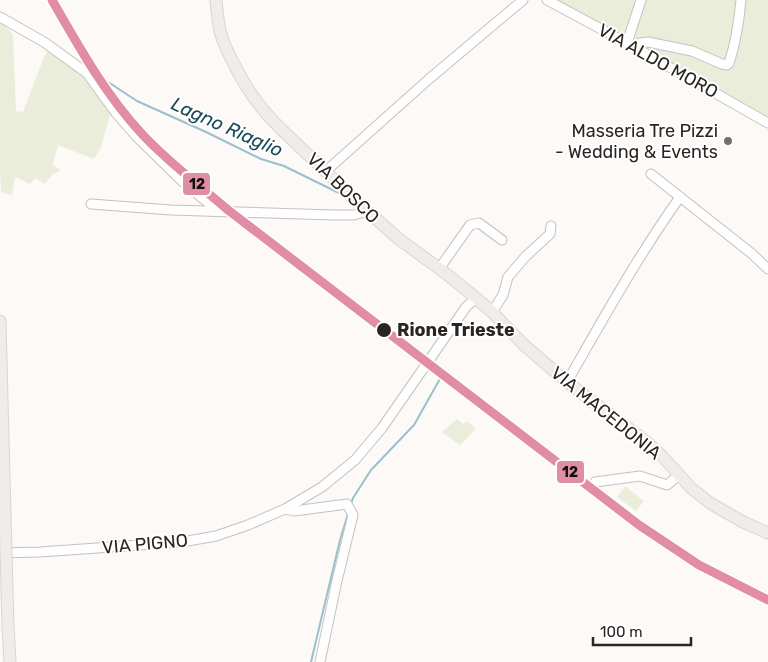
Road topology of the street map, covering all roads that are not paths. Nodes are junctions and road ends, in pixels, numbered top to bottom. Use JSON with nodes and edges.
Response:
{"nodes":[{"id":1,"x":216,"y":0,"type":"edge"},
{"id":2,"x":523,"y":0,"type":"edge"},
{"id":3,"x":547,"y":0,"type":"edge"},
{"id":4,"x":641,"y":0,"type":"edge"},
{"id":5,"x":741,"y":0,"type":"edge"},
{"id":6,"x":0,"y":17,"type":"edge"},
{"id":7,"x":627,"y":43,"type":"junction"},
{"id":8,"x":637,"y":49,"type":"junction"},
{"id":9,"x":768,"y":123,"type":"edge"},
{"id":10,"x":326,"y":171,"type":"junction"},
{"id":11,"x":651,"y":174,"type":"dead end"},
{"id":12,"x":680,"y":197,"type":"junction"},
{"id":13,"x":91,"y":204,"type":"dead end"},
{"id":14,"x":217,"y":210,"type":"junction"},
{"id":15,"x":367,"y":212,"type":"junction"},
{"id":16,"x":551,"y":226,"type":"dead end"},
{"id":17,"x":502,"y":240,"type":"dead end"},
{"id":18,"x":439,"y":269,"type":"junction"},
{"id":19,"x":768,"y":269,"type":"edge"},
{"id":20,"x":476,"y":298,"type":"junction"},
{"id":21,"x":492,"y":312,"type":"junction"},
{"id":22,"x":0,"y":321,"type":"edge"},
{"id":23,"x":566,"y":382,"type":"junction"},
{"id":24,"x":679,"y":475,"type":"junction"},
{"id":25,"x":595,"y":482,"type":"dead end"},
{"id":26,"x":286,"y":509,"type":"junction"},
{"id":27,"x":768,"y":533,"type":"edge"},
{"id":28,"x":0,"y":553,"type":"edge"},
{"id":29,"x":10,"y":662,"type":"edge"},
{"id":30,"x":320,"y":662,"type":"edge"}],
"edges":[{"from":1,"to":10,"type":"main road","name":"VIA BOSCO"},
{"from":2,"to":10,"type":"street"},
{"from":3,"to":7,"type":"street","name":"VIA ALDO MORO"},
{"from":4,"to":7,"type":"street"},
{"from":5,"to":8,"type":"street"},
{"from":6,"to":14,"type":"street"},
{"from":7,"to":8,"type":"street","name":"VIA ALDO MORO"},
{"from":8,"to":9,"type":"street","name":"VIA ALDO MORO"},
{"from":10,"to":15,"type":"main road","name":"VIA BOSCO"},
{"from":11,"to":12,"type":"street"},
{"from":12,"to":19,"type":"street"},
{"from":12,"to":23,"type":"street"},
{"from":13,"to":14,"type":"street"},
{"from":14,"to":15,"type":"street"},
{"from":15,"to":18,"type":"main road","name":"VIA BOSCO"},
{"from":16,"to":21,"type":"street"},
{"from":17,"to":18,"type":"street"},
{"from":18,"to":20,"type":"main road","name":"VIA BOSCO"},
{"from":20,"to":21,"type":"main road","name":"VIA MACEDONIA"},
{"from":20,"to":26,"type":"street","name":"VIA PIGNO"},
{"from":21,"to":23,"type":"main road","name":"VIA MACEDONIA"},
{"from":22,"to":29,"type":"main road","bridge":true},
{"from":23,"to":24,"type":"main road","name":"VIA MACEDONIA"},
{"from":24,"to":25,"type":"street"},
{"from":24,"to":27,"type":"main road","name":"VIA MACEDONIA"},
{"from":26,"to":28,"type":"street","name":"VIA PIGNO"},
{"from":26,"to":30,"type":"street","name":"VIA PIGNO"}]}
